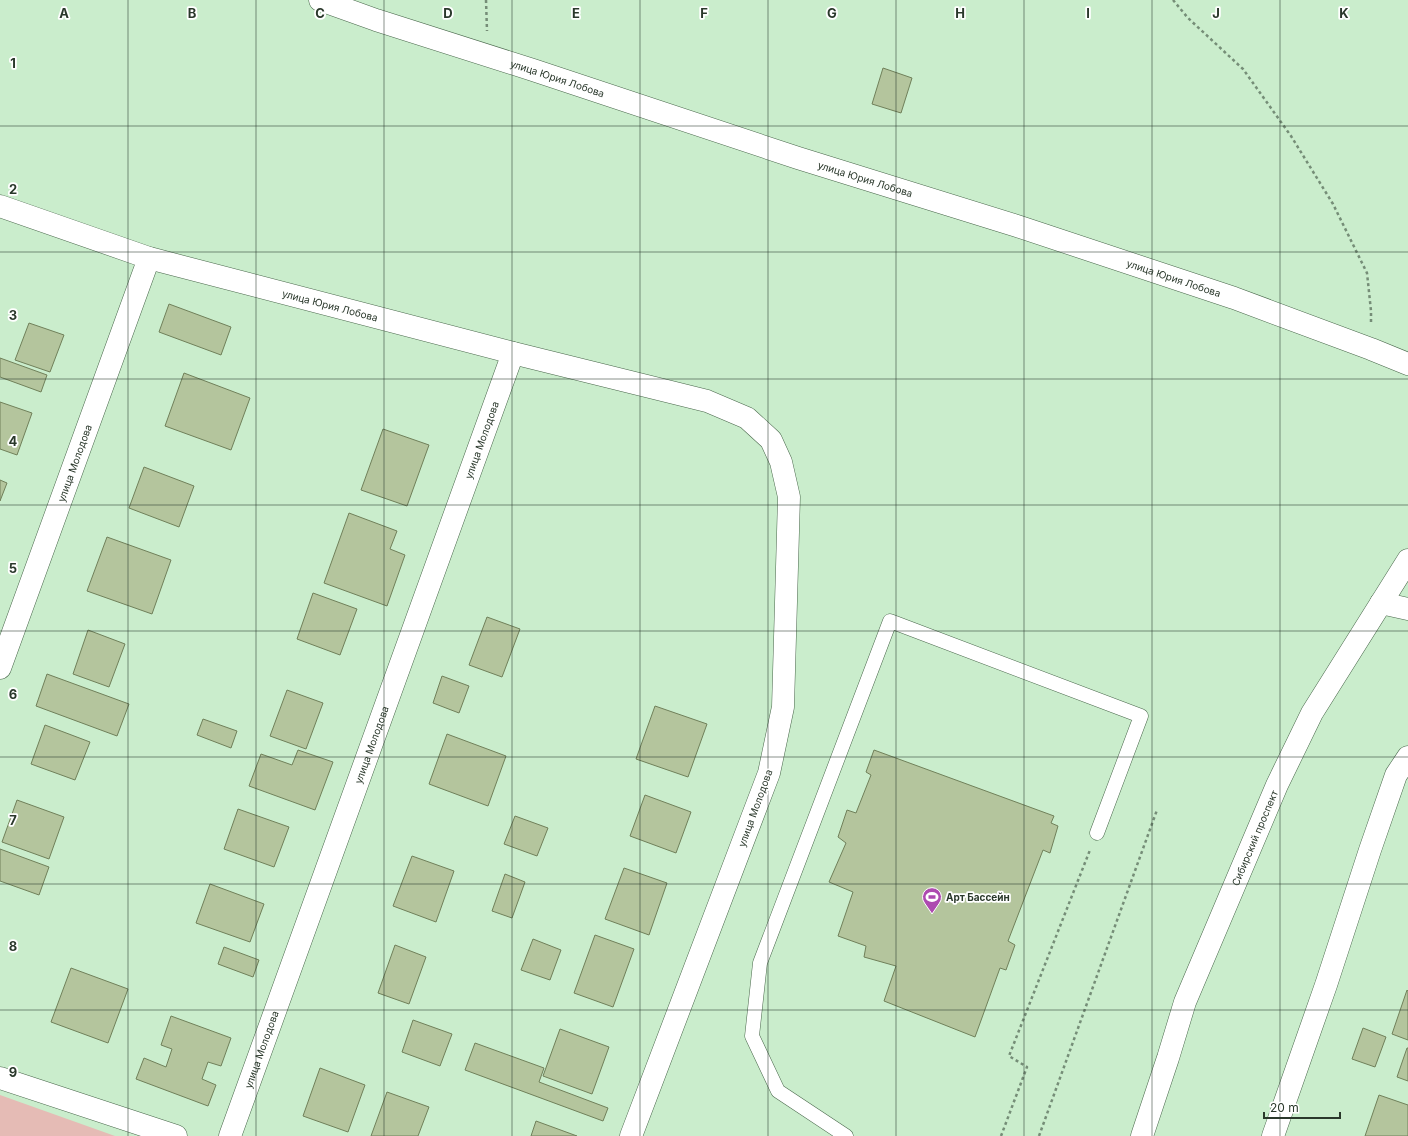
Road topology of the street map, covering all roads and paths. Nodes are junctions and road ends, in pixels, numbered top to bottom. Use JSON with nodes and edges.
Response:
{"nodes":[{"id":1,"x":320,"y":0,"type":"edge"},
{"id":2,"x":486,"y":0,"type":"edge"},
{"id":3,"x":1173,"y":0,"type":"edge"},
{"id":4,"x":488,"y":55,"type":"junction"},
{"id":5,"x":0,"y":206,"type":"edge"},
{"id":6,"x":149,"y":258,"type":"junction"},
{"id":7,"x":1371,"y":349,"type":"junction"},
{"id":8,"x":513,"y":353,"type":"junction"},
{"id":9,"x":1408,"y":364,"type":"edge"},
{"id":10,"x":771,"y":440,"type":"joint"},
{"id":11,"x":1408,"y":560,"type":"edge"},
{"id":12,"x":1381,"y":603,"type":"junction"},
{"id":13,"x":1408,"y":608,"type":"edge"},
{"id":14,"x":0,"y":668,"type":"edge"},
{"id":15,"x":1408,"y":757,"type":"edge"},
{"id":16,"x":1157,"y":810,"type":"dead end"},
{"id":17,"x":1097,"y":833,"type":"joint"},
{"id":18,"x":0,"y":1078,"type":"edge"},
{"id":19,"x":176,"y":1136,"type":"edge"},
{"id":20,"x":230,"y":1136,"type":"edge"},
{"id":21,"x":631,"y":1136,"type":"edge"},
{"id":22,"x":846,"y":1136,"type":"edge"},
{"id":23,"x":1000,"y":1136,"type":"edge"},
{"id":24,"x":1039,"y":1136,"type":"edge"},
{"id":25,"x":1142,"y":1136,"type":"edge"},
{"id":26,"x":1273,"y":1136,"type":"edge"}],
"edges":[{"from":1,"to":4,"type":"street","name":"улица Юрия Лобова"},
{"from":2,"to":4,"type":"path"},
{"from":3,"to":7,"type":"path"},
{"from":4,"to":7,"type":"street","name":"улица Юрия Лобова"},
{"from":5,"to":6,"type":"street","name":"улица Юрия Лобова"},
{"from":6,"to":8,"type":"street","name":"улица Юрия Лобова"},
{"from":6,"to":14,"type":"street","name":"улица Молодова"},
{"from":7,"to":9,"type":"street","name":"улица Юрия Лобова"},
{"from":8,"to":10,"type":"street","name":"улица Юрия Лобова"},
{"from":8,"to":20,"type":"street","name":"улица Молодова"},
{"from":10,"to":21,"type":"street","name":"улица Молодова"},
{"from":11,"to":12,"type":"street","name":"Сибирский проспект"},
{"from":12,"to":13,"type":"street"},
{"from":12,"to":25,"type":"street","name":"Сибирский проспект"},
{"from":15,"to":26,"type":"street"},
{"from":16,"to":24,"type":"path"},
{"from":17,"to":22,"type":"lane"},
{"from":17,"to":23,"type":"path"},
{"from":18,"to":19,"type":"street"}]}
